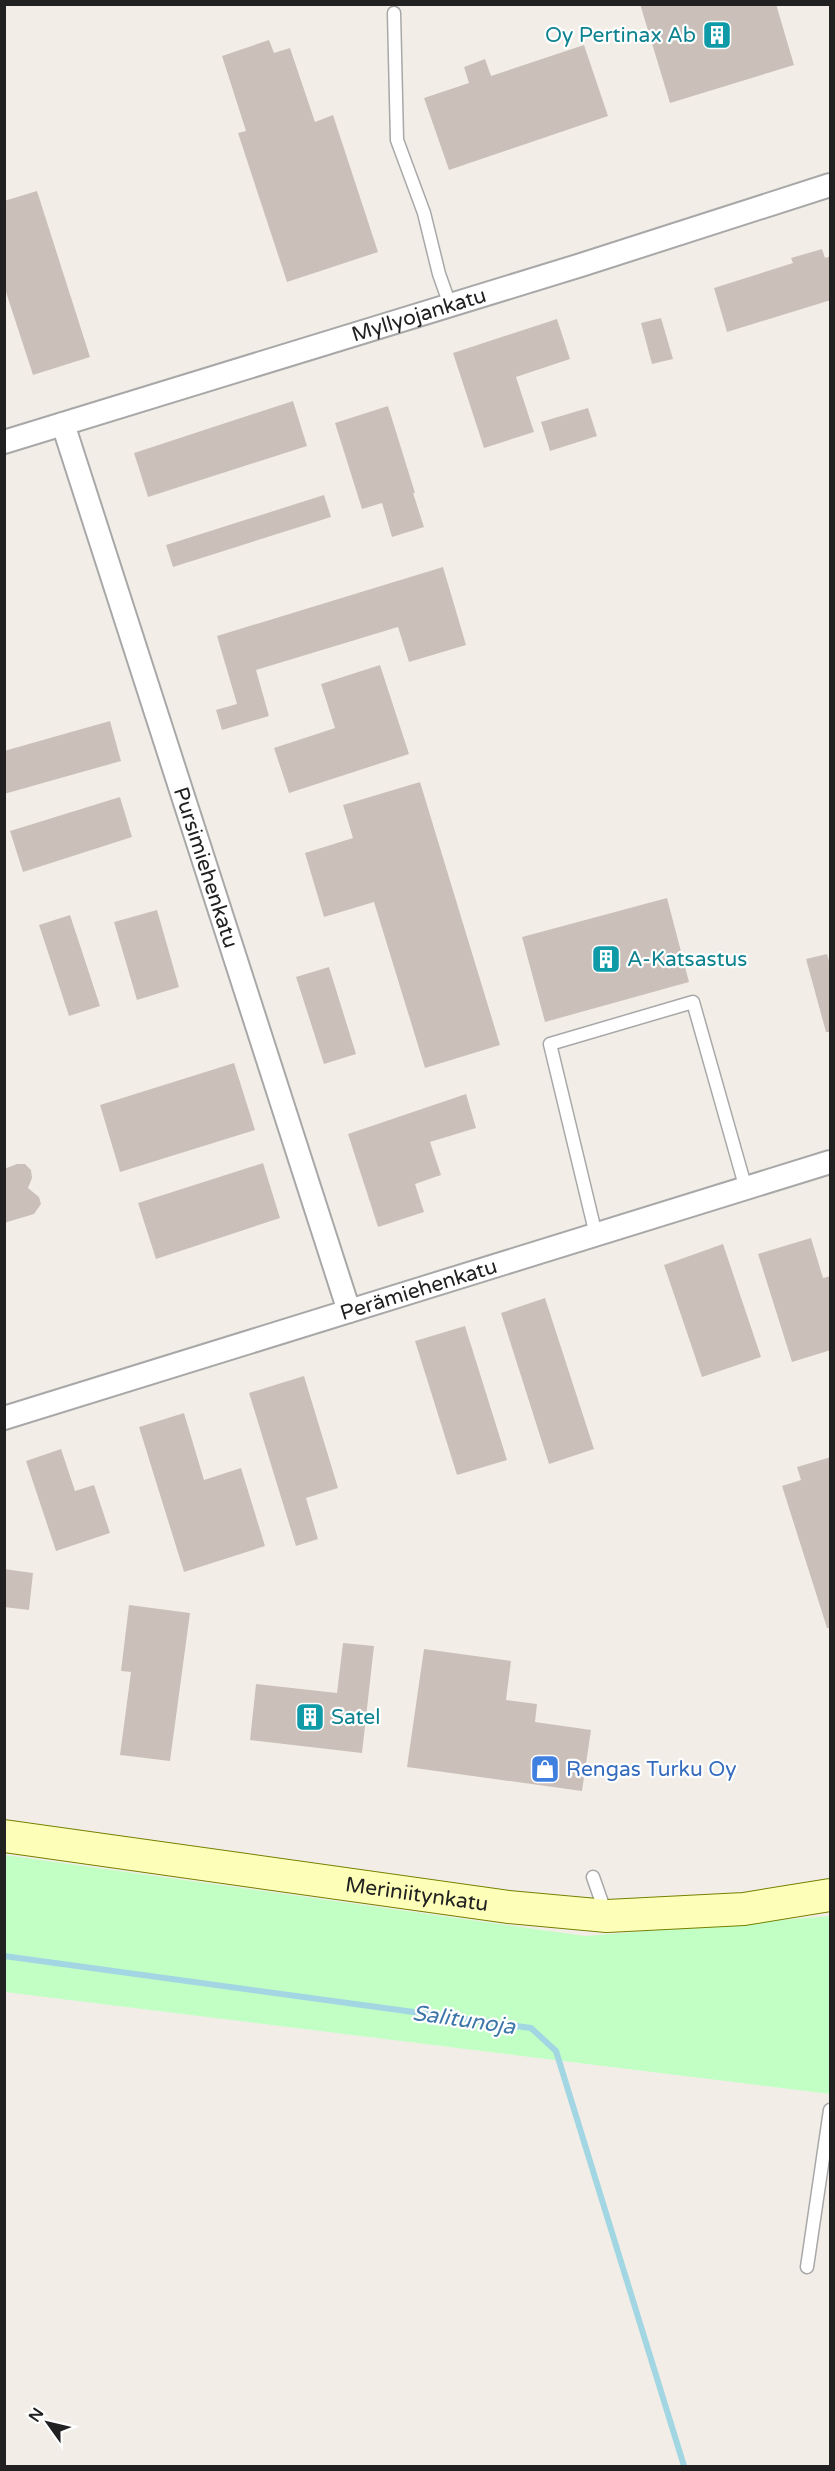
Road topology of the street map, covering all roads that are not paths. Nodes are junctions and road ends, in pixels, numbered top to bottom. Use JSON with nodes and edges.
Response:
{"nodes":[{"id":1,"x":394,"y":13,"type":"dead end"},
{"id":2,"x":831,"y":185,"type":"edge"},
{"id":3,"x":450,"y":305,"type":"junction"},
{"id":4,"x":63,"y":424,"type":"junction"},
{"id":5,"x":4,"y":442,"type":"edge"},
{"id":6,"x":831,"y":1162,"type":"edge"},
{"id":7,"x":746,"y":1189,"type":"junction"},
{"id":8,"x":596,"y":1235,"type":"junction"},
{"id":9,"x":349,"y":1311,"type":"junction"},
{"id":10,"x":4,"y":1418,"type":"edge"},
{"id":11,"x":4,"y":1836,"type":"edge"},
{"id":12,"x":593,"y":1877,"type":"dead end"},
{"id":13,"x":831,"y":1895,"type":"edge"},
{"id":14,"x":607,"y":1916,"type":"junction"},
{"id":15,"x":831,"y":2110,"type":"edge"},
{"id":16,"x":807,"y":2267,"type":"dead end"}],
"edges":[{"from":1,"to":3,"type":"lane"},
{"from":2,"to":3,"type":"street","name":"Myllyojankatu"},
{"from":3,"to":4,"type":"street","name":"Myllyojankatu"},
{"from":4,"to":5,"type":"street","name":"Myllyojankatu"},
{"from":4,"to":9,"type":"street","name":"Pursimiehenkatu"},
{"from":6,"to":7,"type":"street","name":"Perämiehenkatu"},
{"from":7,"to":8,"type":"street","name":"Perämiehenkatu"},
{"from":7,"to":8,"type":"lane"},
{"from":8,"to":9,"type":"street","name":"Perämiehenkatu"},
{"from":9,"to":10,"type":"street","name":"Perämiehenkatu"},
{"from":11,"to":14,"type":"main road","name":"Meriniitynkatu"},
{"from":12,"to":14,"type":"lane"},
{"from":13,"to":14,"type":"main road","name":"Meriniitynkatu"},
{"from":15,"to":16,"type":"lane"}]}
